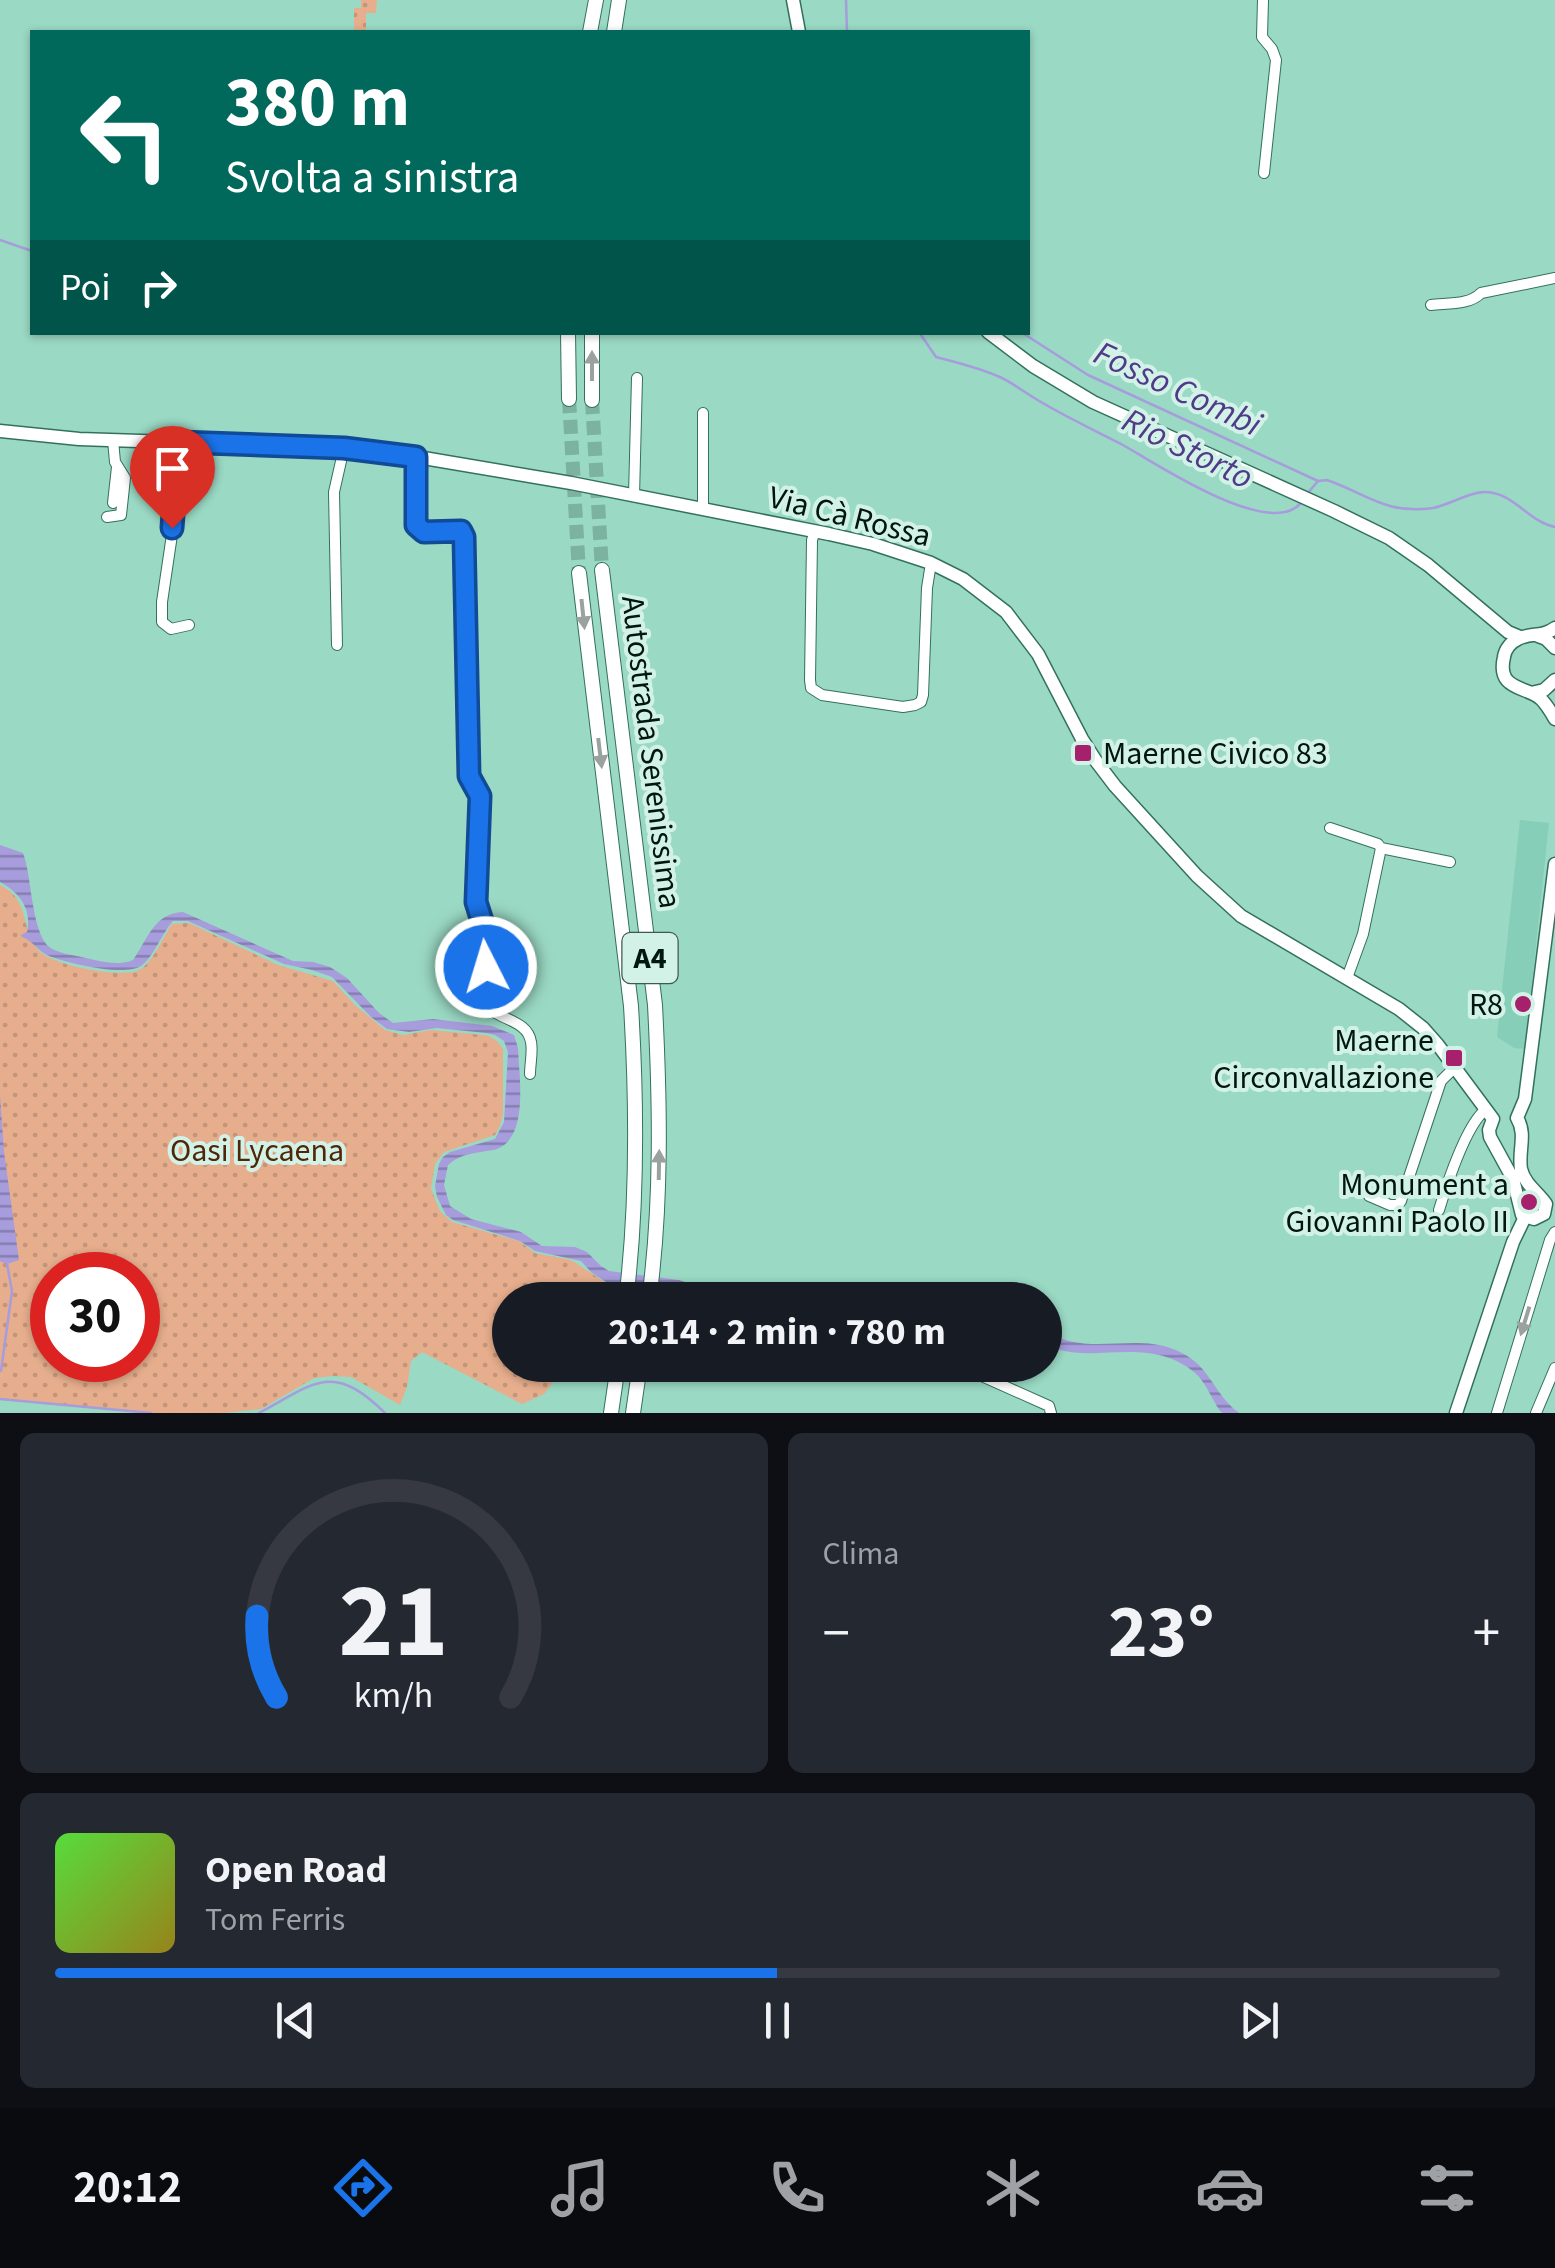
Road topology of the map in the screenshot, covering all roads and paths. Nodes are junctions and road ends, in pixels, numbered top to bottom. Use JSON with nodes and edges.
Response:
{"nodes":[{"id":1,"x":596,"y":0,"type":"edge"},
{"id":2,"x":619,"y":0,"type":"edge"},
{"id":3,"x":793,"y":0,"type":"edge"},
{"id":4,"x":1263,"y":0,"type":"edge"},
{"id":5,"x":590,"y":30,"type":"edge"},
{"id":6,"x":614,"y":30,"type":"edge"},
{"id":7,"x":799,"y":30,"type":"edge"},
{"id":8,"x":1264,"y":173,"type":"dead end"},
{"id":9,"x":1555,"y":278,"type":"edge"},
{"id":10,"x":1432,"y":306,"type":"dead end"},
{"id":11,"x":568,"y":335,"type":"edge"},
{"id":12,"x":592,"y":335,"type":"edge"},
{"id":13,"x":992,"y":335,"type":"edge"},
{"id":14,"x":637,"y":378,"type":"dead end"},
{"id":15,"x":569,"y":400,"type":"tunnel mouth"},
{"id":16,"x":592,"y":400,"type":"tunnel mouth"},
{"id":17,"x":703,"y":413,"type":"dead end"},
{"id":18,"x":0,"y":430,"type":"edge"},
{"id":19,"x":114,"y":440,"type":"junction"},
{"id":20,"x":178,"y":442,"type":"junction"},
{"id":21,"x":344,"y":448,"type":"junction"},
{"id":22,"x":416,"y":457,"type":"junction"},
{"id":23,"x":117,"y":467,"type":"junction"},
{"id":24,"x":634,"y":496,"type":"junction"},
{"id":25,"x":113,"y":502,"type":"dead end"},
{"id":26,"x":703,"y":508,"type":"junction"},
{"id":27,"x":106,"y":516,"type":"dead end"},
{"id":28,"x":815,"y":531,"type":"junction"},
{"id":29,"x":931,"y":563,"type":"junction"},
{"id":30,"x":602,"y":570,"type":"tunnel mouth"},
{"id":31,"x":578,"y":573,"type":"tunnel mouth"},
{"id":32,"x":1480,"y":611,"type":"junction"},
{"id":33,"x":189,"y":625,"type":"dead end"},
{"id":34,"x":1555,"y":628,"type":"edge"},
{"id":35,"x":1538,"y":636,"type":"junction"},
{"id":36,"x":1520,"y":637,"type":"junction"},
{"id":37,"x":337,"y":646,"type":"dead end"},
{"id":38,"x":1555,"y":648,"type":"edge"},
{"id":39,"x":1504,"y":655,"type":"junction"},
{"id":40,"x":1554,"y":681,"type":"edge"},
{"id":41,"x":1531,"y":692,"type":"junction"},
{"id":42,"x":1555,"y":702,"type":"edge"},
{"id":43,"x":1555,"y":719,"type":"edge"},
{"id":44,"x":1330,"y":828,"type":"dead end"},
{"id":45,"x":1380,"y":848,"type":"junction"},
{"id":46,"x":1450,"y":862,"type":"dead end"},
{"id":47,"x":1555,"y":867,"type":"edge"},
{"id":48,"x":1347,"y":978,"type":"junction"},
{"id":49,"x":1455,"y":1068,"type":"junction"},
{"id":50,"x":530,"y":1074,"type":"dead end"},
{"id":51,"x":1489,"y":1114,"type":"junction"},
{"id":52,"x":1518,"y":1118,"type":"junction"},
{"id":53,"x":1369,"y":1196,"type":"dead end"},
{"id":54,"x":1439,"y":1210,"type":"dead end"},
{"id":55,"x":1524,"y":1217,"type":"junction"},
{"id":56,"x":1550,"y":1218,"type":"edge"},
{"id":57,"x":1555,"y":1232,"type":"edge"},
{"id":58,"x":628,"y":1282,"type":"edge"},
{"id":59,"x":651,"y":1282,"type":"edge"},
{"id":60,"x":1555,"y":1368,"type":"edge"},
{"id":61,"x":615,"y":1382,"type":"edge"},
{"id":62,"x":637,"y":1382,"type":"edge"},
{"id":63,"x":995,"y":1382,"type":"edge"},
{"id":64,"x":1499,"y":1412,"type":"edge"},
{"id":65,"x":610,"y":1413,"type":"edge"},
{"id":66,"x":633,"y":1413,"type":"edge"},
{"id":67,"x":1051,"y":1413,"type":"edge"},
{"id":68,"x":1456,"y":1413,"type":"edge"},
{"id":69,"x":1536,"y":1413,"type":"edge"}],
"edges":[{"from":1,"to":5,"type":"highway"},
{"from":2,"to":6,"type":"highway"},
{"from":3,"to":7,"type":"main road"},
{"from":4,"to":8,"type":"street"},
{"from":9,"to":10,"type":"street"},
{"from":11,"to":15,"type":"highway"},
{"from":16,"to":12,"type":"highway","one_way":true},
{"from":13,"to":32,"type":"main road"},
{"from":14,"to":24,"type":"street"},
{"from":17,"to":26,"type":"street"},
{"from":18,"to":19,"type":"main road","name":"Via Cà Rossa"},
{"from":19,"to":20,"type":"main road","name":"Via Cà Rossa"},
{"from":19,"to":23,"type":"street"},
{"from":20,"to":21,"type":"main road","name":"Via Cà Rossa"},
{"from":20,"to":33,"type":"street"},
{"from":21,"to":22,"type":"main road","name":"Via Cà Rossa"},
{"from":21,"to":37,"type":"street"},
{"from":22,"to":24,"type":"main road","name":"Via Cà Rossa"},
{"from":22,"to":50,"type":"street"},
{"from":23,"to":25,"type":"street"},
{"from":23,"to":27,"type":"street"},
{"from":24,"to":26,"type":"main road","name":"Via Cà Rossa"},
{"from":26,"to":28,"type":"main road","name":"Via Cà Rossa"},
{"from":28,"to":29,"type":"main road","name":"Via Cà Rossa"},
{"from":28,"to":29,"type":"street"},
{"from":29,"to":48,"type":"main road","name":"Via Cà Rossa"},
{"from":59,"to":30,"type":"highway","name":"Autostrada Serenissima","number":"A4","one_way":true},
{"from":31,"to":58,"type":"highway","name":"Autostrada Serenissima","number":"A4","one_way":true},
{"from":32,"to":36,"type":"main road"},
{"from":32,"to":39,"type":"main road"},
{"from":34,"to":35,"type":"main road"},
{"from":35,"to":36,"type":"main road"},
{"from":35,"to":38,"type":"main road"},
{"from":36,"to":39,"type":"main road"},
{"from":39,"to":41,"type":"main road"},
{"from":40,"to":41,"type":"main road"},
{"from":40,"to":42,"type":"main road"},
{"from":41,"to":43,"type":"main road"},
{"from":44,"to":45,"type":"street"},
{"from":45,"to":46,"type":"street"},
{"from":45,"to":48,"type":"street"},
{"from":47,"to":52,"type":"main road"},
{"from":48,"to":49,"type":"main road","name":"Via Cà Rossa"},
{"from":49,"to":51,"type":"main road","name":"Via Cà Rossa"},
{"from":49,"to":53,"type":"street"},
{"from":51,"to":52,"type":"main road"},
{"from":51,"to":54,"type":"street"},
{"from":51,"to":55,"type":"main road"},
{"from":52,"to":56,"type":"main road"},
{"from":55,"to":56,"type":"main road"},
{"from":55,"to":68,"type":"main road"},
{"from":57,"to":64,"type":"street","one_way":true},
{"from":60,"to":69,"type":"street"},
{"from":61,"to":65,"type":"highway"},
{"from":62,"to":66,"type":"highway"},
{"from":63,"to":67,"type":"street"}]}
